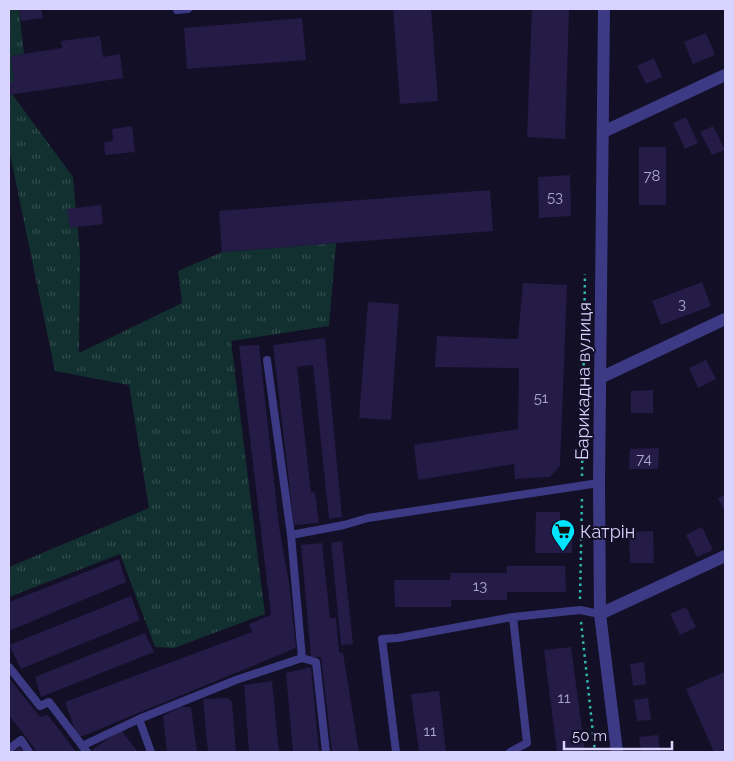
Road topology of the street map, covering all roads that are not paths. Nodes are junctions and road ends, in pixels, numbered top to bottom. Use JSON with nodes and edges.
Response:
{"nodes":[{"id":1,"x":188,"y":9,"type":"edge"},
{"id":2,"x":604,"y":9,"type":"edge"},
{"id":3,"x":177,"y":10,"type":"edge"},
{"id":4,"x":725,"y":75,"type":"edge"},
{"id":5,"x":603,"y":132,"type":"junction"},
{"id":6,"x":725,"y":319,"type":"edge"},
{"id":7,"x":267,"y":360,"type":"dead end"},
{"id":8,"x":600,"y":378,"type":"junction"},
{"id":9,"x":599,"y":483,"type":"junction"},
{"id":10,"x":291,"y":535,"type":"junction"},
{"id":11,"x":725,"y":556,"type":"edge"},
{"id":12,"x":600,"y":614,"type":"junction"},
{"id":13,"x":513,"y":616,"type":"junction"},
{"id":14,"x":302,"y":658,"type":"junction"},
{"id":15,"x":9,"y":667,"type":"edge"},
{"id":16,"x":138,"y":719,"type":"junction"},
{"id":17,"x":9,"y":749,"type":"edge"},
{"id":18,"x":85,"y":749,"type":"edge"},
{"id":19,"x":29,"y":752,"type":"edge"},
{"id":20,"x":151,"y":752,"type":"edge"},
{"id":21,"x":326,"y":752,"type":"edge"},
{"id":22,"x":396,"y":752,"type":"edge"},
{"id":23,"x":510,"y":752,"type":"edge"},
{"id":24,"x":617,"y":752,"type":"edge"}],
"edges":[{"from":1,"to":3,"type":"lane"},
{"from":2,"to":5,"type":"street","name":"Барикадна вулиця"},
{"from":4,"to":5,"type":"street"},
{"from":5,"to":8,"type":"street","name":"Барикадна вулиця"},
{"from":6,"to":8,"type":"street"},
{"from":7,"to":10,"type":"lane"},
{"from":8,"to":9,"type":"street","name":"Барикадна вулиця"},
{"from":9,"to":10,"type":"lane"},
{"from":9,"to":12,"type":"street","name":"Барикадна вулиця"},
{"from":10,"to":14,"type":"lane"},
{"from":11,"to":12,"type":"street"},
{"from":12,"to":13,"type":"lane"},
{"from":12,"to":24,"type":"street","name":"Барикадна вулиця"},
{"from":13,"to":22,"type":"lane"},
{"from":13,"to":23,"type":"lane"},
{"from":14,"to":16,"type":"lane"},
{"from":14,"to":21,"type":"lane"},
{"from":15,"to":18,"type":"lane"},
{"from":16,"to":18,"type":"lane"},
{"from":16,"to":20,"type":"lane"},
{"from":17,"to":19,"type":"lane"}]}
